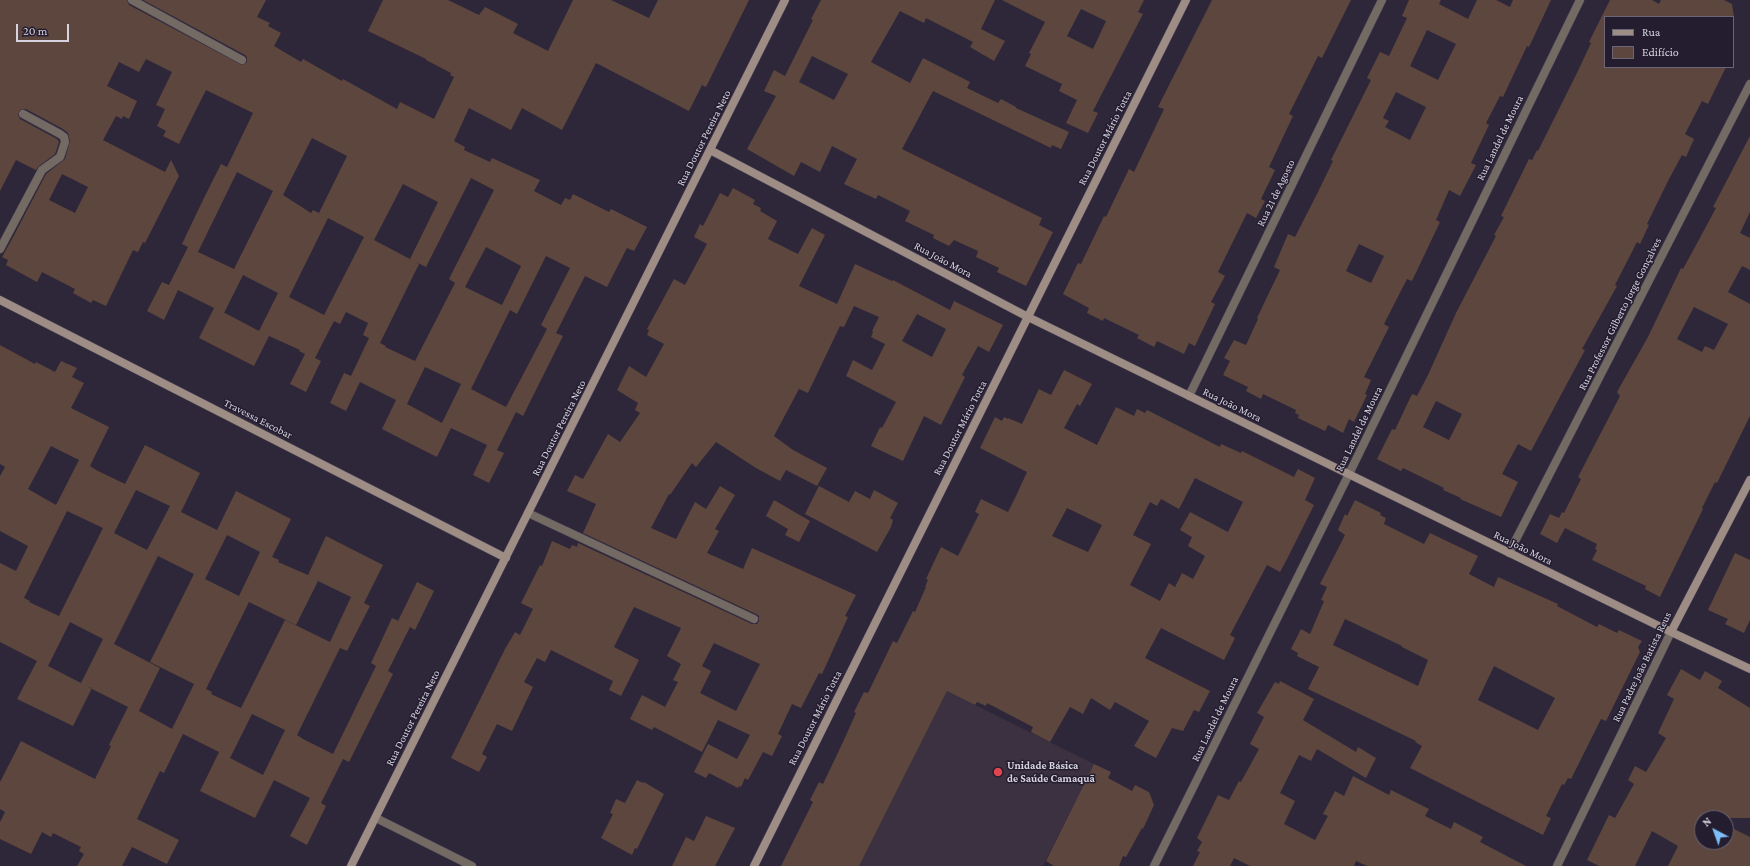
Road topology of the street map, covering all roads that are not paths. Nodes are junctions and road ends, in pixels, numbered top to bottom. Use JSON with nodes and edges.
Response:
{"nodes":[{"id":1,"x":132,"y":0,"type":"edge"},
{"id":2,"x":785,"y":0,"type":"edge"},
{"id":3,"x":1186,"y":0,"type":"edge"},
{"id":4,"x":1382,"y":0,"type":"edge"},
{"id":5,"x":1580,"y":0,"type":"edge"},
{"id":6,"x":242,"y":60,"type":"dead end"},
{"id":7,"x":1750,"y":84,"type":"edge"},
{"id":8,"x":22,"y":114,"type":"dead end"},
{"id":9,"x":710,"y":150,"type":"junction"},
{"id":10,"x":0,"y":249,"type":"edge"},
{"id":11,"x":0,"y":300,"type":"edge"},
{"id":12,"x":1028,"y":317,"type":"junction"},
{"id":13,"x":1189,"y":396,"type":"junction"},
{"id":14,"x":1349,"y":474,"type":"junction"},
{"id":15,"x":1750,"y":480,"type":"edge"},
{"id":16,"x":528,"y":513,"type":"junction"},
{"id":17,"x":1509,"y":553,"type":"junction"},
{"id":18,"x":506,"y":558,"type":"junction"},
{"id":19,"x":754,"y":619,"type":"dead end"},
{"id":20,"x":1671,"y":632,"type":"junction"},
{"id":21,"x":1750,"y":669,"type":"edge"},
{"id":22,"x":376,"y":818,"type":"junction"},
{"id":23,"x":351,"y":866,"type":"edge"},
{"id":24,"x":472,"y":866,"type":"edge"},
{"id":25,"x":754,"y":866,"type":"edge"},
{"id":26,"x":1154,"y":866,"type":"edge"},
{"id":27,"x":1557,"y":866,"type":"edge"}],
"edges":[{"from":1,"to":6,"type":"street"},
{"from":2,"to":9,"type":"street","name":"Rua Doutor Pereira Neto"},
{"from":3,"to":12,"type":"street","name":"Rua Doutor Mário Totta"},
{"from":4,"to":13,"type":"street","name":"Rua 21 de Agosto"},
{"from":5,"to":14,"type":"street","name":"Rua Landel de Moura"},
{"from":7,"to":17,"type":"street","name":"Rua Professor Gilberto Jorge Gonçalves"},
{"from":8,"to":10,"type":"street"},
{"from":9,"to":12,"type":"street","name":"Rua João Mora"},
{"from":9,"to":16,"type":"street","name":"Rua Doutor Pereira Neto"},
{"from":11,"to":18,"type":"street","name":"Travessa Escobar"},
{"from":12,"to":13,"type":"street","name":"Rua João Mora"},
{"from":12,"to":25,"type":"street","name":"Rua Doutor Mário Totta"},
{"from":13,"to":14,"type":"street","name":"Rua João Mora"},
{"from":14,"to":17,"type":"street","name":"Rua João Mora"},
{"from":14,"to":26,"type":"street","name":"Rua Landel de Moura"},
{"from":15,"to":20,"type":"street","name":"Rua Padre João Batista Reus"},
{"from":16,"to":18,"type":"street","name":"Rua Doutor Pereira Neto"},
{"from":16,"to":19,"type":"street"},
{"from":17,"to":20,"type":"street","name":"Rua João Mora"},
{"from":18,"to":22,"type":"street","name":"Rua Doutor Pereira Neto"},
{"from":20,"to":21,"type":"street","name":"Rua João Mora"},
{"from":20,"to":27,"type":"street","name":"Rua Padre João Batista Reus"},
{"from":22,"to":23,"type":"street","name":"Rua Doutor Pereira Neto"},
{"from":22,"to":24,"type":"street"}]}
